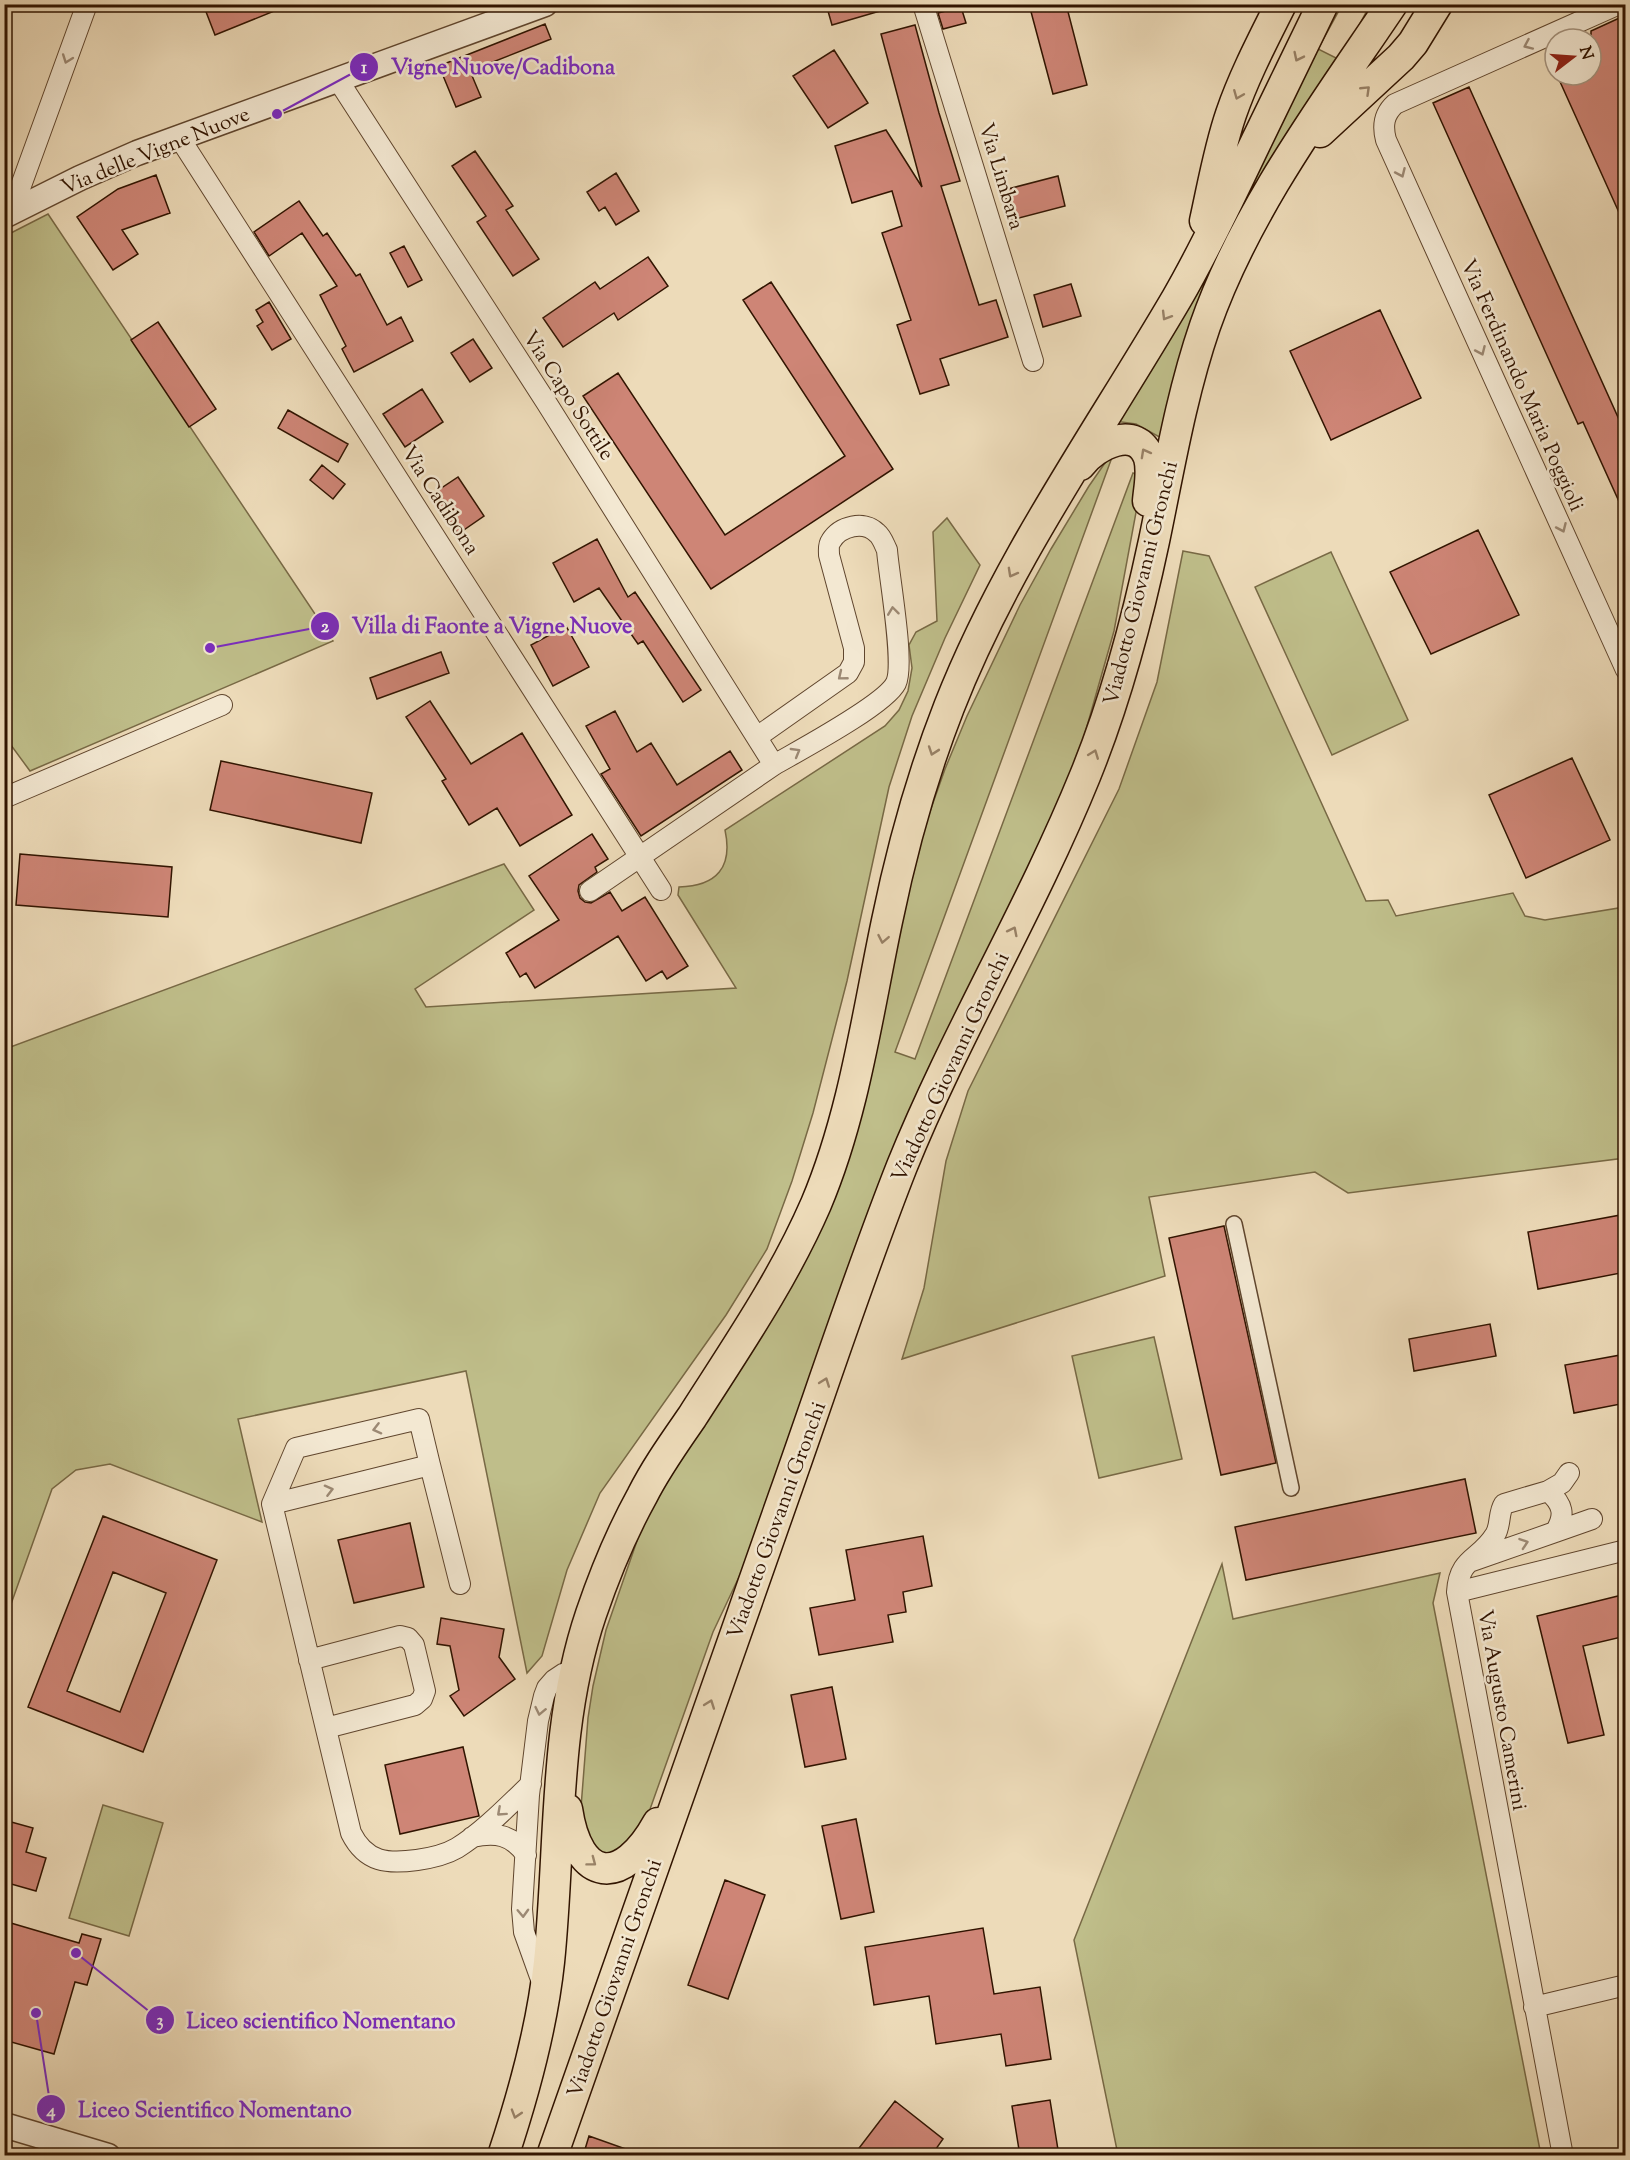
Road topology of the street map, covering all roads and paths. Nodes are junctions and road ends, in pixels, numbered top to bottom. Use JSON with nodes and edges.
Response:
{"nodes":[{"id":1,"x":87,"y":4,"type":"edge"},
{"id":2,"x":545,"y":4,"type":"edge"},
{"id":3,"x":923,"y":4,"type":"edge"},
{"id":4,"x":1281,"y":4,"type":"edge"},
{"id":5,"x":1323,"y":4,"type":"edge"},
{"id":6,"x":1392,"y":4,"type":"edge"},
{"id":7,"x":1437,"y":4,"type":"edge"},
{"id":8,"x":1619,"y":4,"type":"edge"},
{"id":9,"x":338,"y":80,"type":"junction"},
{"id":10,"x":179,"y":137,"type":"junction"},
{"id":11,"x":1291,"y":157,"type":"junction"},
{"id":12,"x":8,"y":214,"type":"edge"},
{"id":13,"x":1196,"y":265,"type":"junction"},
{"id":14,"x":1034,"y":361,"type":"dead end"},
{"id":15,"x":1034,"y":533,"type":"junction"},
{"id":16,"x":1142,"y":594,"type":"junction"},
{"id":17,"x":1626,"y":670,"type":"edge"},
{"id":18,"x":222,"y":705,"type":"dead end"},
{"id":19,"x":757,"y":737,"type":"junction"},
{"id":20,"x":774,"y":765,"type":"junction"},
{"id":21,"x":4,"y":798,"type":"edge"},
{"id":22,"x":639,"y":857,"type":"junction"},
{"id":23,"x":661,"y":890,"type":"dead end"},
{"id":24,"x":590,"y":891,"type":"dead end"},
{"id":25,"x":1234,"y":1224,"type":"dead end"},
{"id":26,"x":430,"y":1465,"type":"junction"},
{"id":27,"x":1569,"y":1473,"type":"dead end"},
{"id":28,"x":1291,"y":1488,"type":"dead end"},
{"id":29,"x":1548,"y":1491,"type":"junction"},
{"id":30,"x":272,"y":1504,"type":"junction"},
{"id":31,"x":1592,"y":1519,"type":"dead end"},
{"id":32,"x":1555,"y":1532,"type":"junction"},
{"id":33,"x":1626,"y":1550,"type":"edge"},
{"id":34,"x":1469,"y":1562,"type":"junction"},
{"id":35,"x":460,"y":1584,"type":"dead end"},
{"id":36,"x":1457,"y":1592,"type":"junction"},
{"id":37,"x":309,"y":1660,"type":"junction"},
{"id":38,"x":575,"y":1671,"type":"junction"},
{"id":39,"x":326,"y":1728,"type":"junction"},
{"id":40,"x":698,"y":1739,"type":"junction"},
{"id":41,"x":563,"y":1749,"type":"junction"},
{"id":42,"x":531,"y":1784,"type":"junction"},
{"id":43,"x":470,"y":1838,"type":"junction"},
{"id":44,"x":526,"y":1855,"type":"junction"},
{"id":45,"x":1626,"y":1985,"type":"edge"},
{"id":46,"x":545,"y":1990,"type":"junction"},
{"id":47,"x":1534,"y":2007,"type":"junction"},
{"id":48,"x":4,"y":2125,"type":"edge"},
{"id":49,"x":96,"y":2154,"type":"edge"},
{"id":50,"x":503,"y":2156,"type":"edge"},
{"id":51,"x":552,"y":2156,"type":"edge"},
{"id":52,"x":1563,"y":2156,"type":"edge"}],
"edges":[{"from":1,"to":12,"type":"street","one_way":true},
{"from":2,"to":9,"type":"street","name":"Via delle Vigne Nuove"},
{"from":3,"to":14,"type":"street","name":"Via Limbara"},
{"from":4,"to":13,"type":"main road","one_way":true},
{"from":5,"to":13,"type":"main road","one_way":true},
{"from":6,"to":11,"type":"main road","name":"Viadotto Giovanni Gronchi"},
{"from":11,"to":7,"type":"main road","one_way":true},
{"from":8,"to":17,"type":"street","name":"Via Ferdinando Maria Poggioli","one_way":true},
{"from":9,"to":10,"type":"street","name":"Via delle Vigne Nuove"},
{"from":9,"to":19,"type":"street","name":"Via Capo Sottile"},
{"from":10,"to":12,"type":"street","name":"Via delle Vigne Nuove"},
{"from":10,"to":22,"type":"street","name":"Via Cadibona"},
{"from":11,"to":16,"type":"main road","name":"Viadotto Giovanni Gronchi"},
{"from":13,"to":15,"type":"main road","one_way":true},
{"from":16,"to":15,"type":"main road","one_way":true},
{"from":15,"to":38,"type":"main road","one_way":true},
{"from":40,"to":16,"type":"main road","name":"Viadotto Giovanni Gronchi","one_way":true},
{"from":18,"to":21,"type":"street"},
{"from":19,"to":20,"type":"street","name":"Via Capo Sottile"},
{"from":20,"to":19,"type":"street","one_way":true},
{"from":20,"to":22,"type":"street"},
{"from":22,"to":23,"type":"street","name":"Via Cadibona"},
{"from":22,"to":24,"type":"street"},
{"from":25,"to":28,"type":"street"},
{"from":30,"to":26,"type":"street","one_way":true},
{"from":26,"to":30,"type":"street","one_way":true},
{"from":26,"to":35,"type":"street"},
{"from":27,"to":29,"type":"street"},
{"from":29,"to":32,"type":"street"},
{"from":29,"to":34,"type":"street"},
{"from":30,"to":37,"type":"street"},
{"from":31,"to":32,"type":"street"},
{"from":34,"to":32,"type":"street","one_way":true},
{"from":33,"to":36,"type":"street","name":"Via Augusto Camerini"},
{"from":34,"to":36,"type":"street"},
{"from":36,"to":47,"type":"street","name":"Via Augusto Camerini"},
{"from":37,"to":39,"type":"street"},
{"from":37,"to":39,"type":"street"},
{"from":38,"to":41,"type":"main road"},
{"from":38,"to":42,"type":"street","one_way":true},
{"from":39,"to":43,"type":"street"},
{"from":41,"to":40,"type":"main road","one_way":true},
{"from":40,"to":51,"type":"main road","name":"Viadotto Giovanni Gronchi"},
{"from":41,"to":46,"type":"main road"},
{"from":42,"to":43,"type":"street","one_way":true},
{"from":42,"to":44,"type":"street"},
{"from":43,"to":44,"type":"street"},
{"from":44,"to":46,"type":"street","one_way":true},
{"from":45,"to":47,"type":"street"},
{"from":46,"to":50,"type":"main road","one_way":true},
{"from":47,"to":52,"type":"street","name":"Via Augusto Camerini"},
{"from":48,"to":49,"type":"street"}]}
